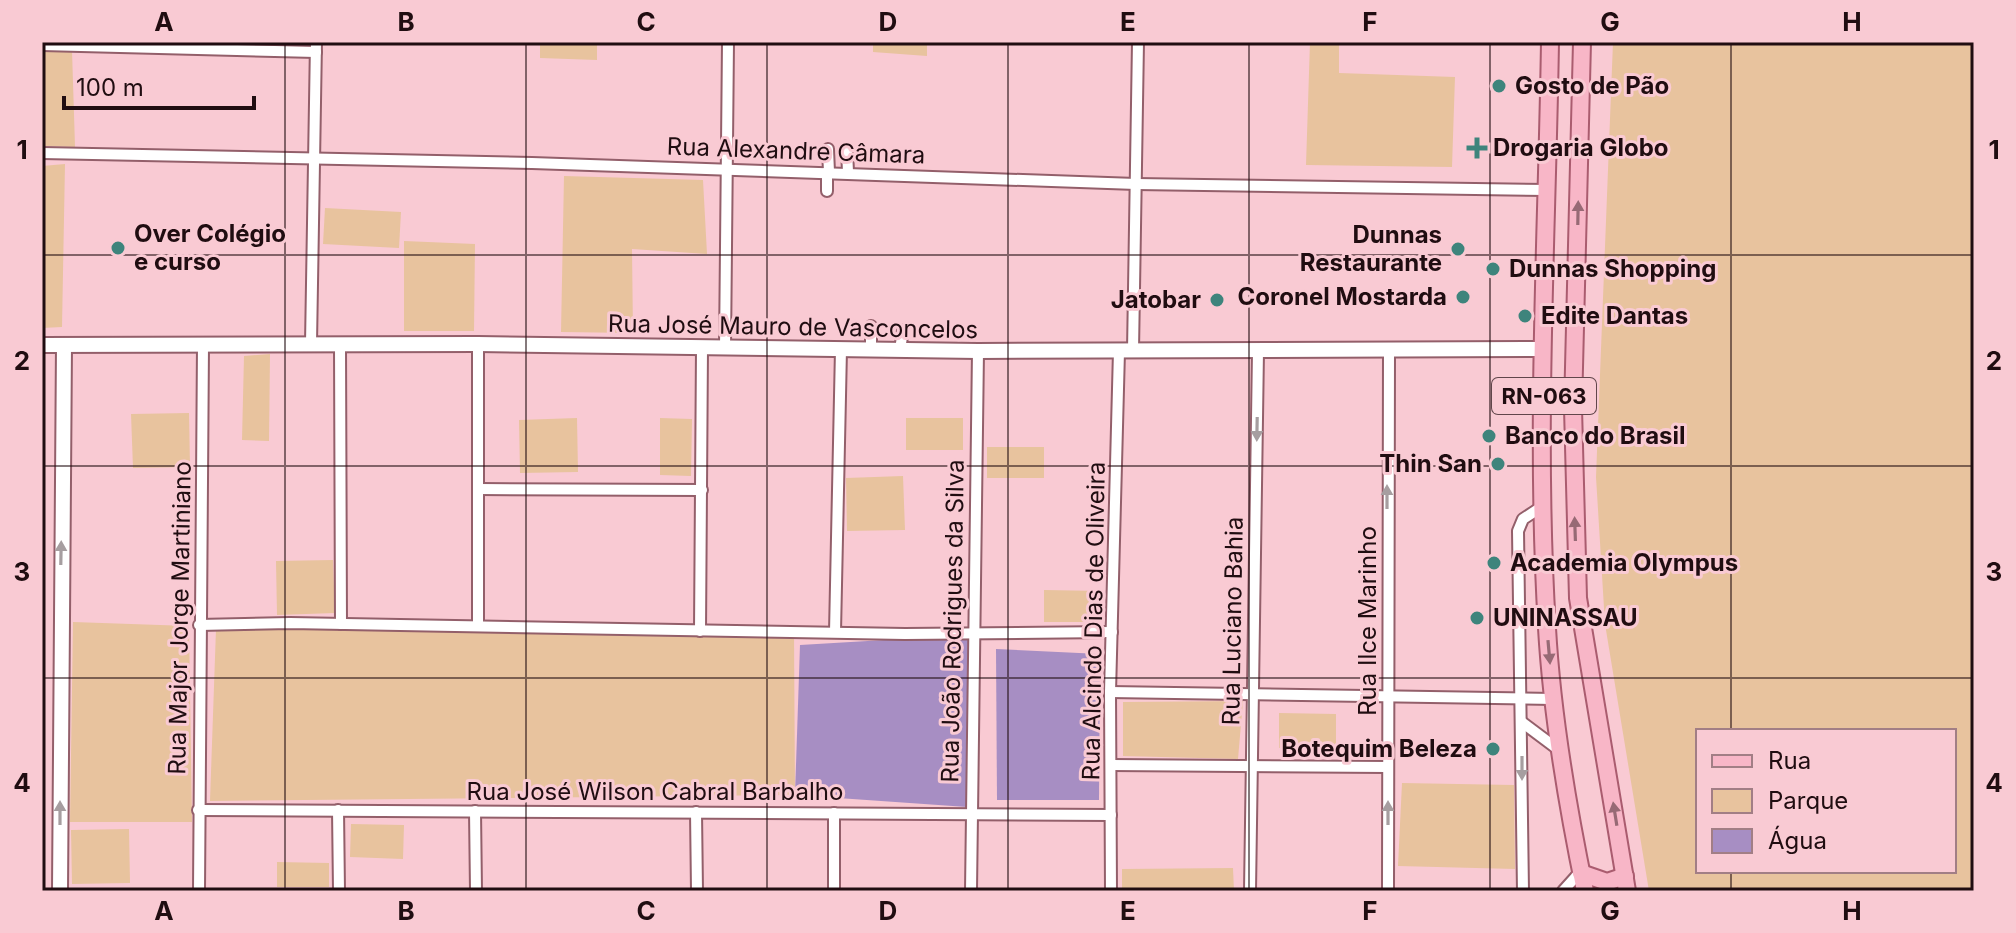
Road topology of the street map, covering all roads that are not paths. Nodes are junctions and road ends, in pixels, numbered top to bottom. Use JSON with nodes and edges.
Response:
{"nodes":[{"id":1,"x":728,"y":42,"type":"edge"},
{"id":2,"x":1138,"y":42,"type":"edge"},
{"id":3,"x":1550,"y":42,"type":"edge"},
{"id":4,"x":1582,"y":42,"type":"edge"},
{"id":5,"x":42,"y":45,"type":"edge"},
{"id":6,"x":316,"y":47,"type":"edge"},
{"id":7,"x":828,"y":149,"type":"dead end"},
{"id":8,"x":847,"y":150,"type":"dead end"},
{"id":9,"x":42,"y":153,"type":"edge"},
{"id":10,"x":316,"y":159,"type":"junction"},
{"id":11,"x":726,"y":169,"type":"junction"},
{"id":12,"x":828,"y":172,"type":"junction"},
{"id":13,"x":848,"y":172,"type":"junction"},
{"id":14,"x":1136,"y":184,"type":"junction"},
{"id":15,"x":1548,"y":190,"type":"junction"},
{"id":16,"x":827,"y":191,"type":"dead end"},
{"id":17,"x":871,"y":326,"type":"dead end"},
{"id":18,"x":903,"y":330,"type":"dead end"},
{"id":19,"x":311,"y":344,"type":"junction"},
{"id":20,"x":478,"y":344,"type":"junction"},
{"id":21,"x":42,"y":345,"type":"edge"},
{"id":22,"x":64,"y":345,"type":"junction"},
{"id":23,"x":203,"y":345,"type":"junction"},
{"id":24,"x":340,"y":345,"type":"junction"},
{"id":25,"x":702,"y":348,"type":"junction"},
{"id":26,"x":725,"y":349,"type":"junction"},
{"id":27,"x":841,"y":349,"type":"junction"},
{"id":28,"x":1543,"y":349,"type":"junction"},
{"id":29,"x":871,"y":350,"type":"junction"},
{"id":30,"x":900,"y":350,"type":"junction"},
{"id":31,"x":978,"y":351,"type":"junction"},
{"id":32,"x":1126,"y":351,"type":"junction"},
{"id":33,"x":1258,"y":351,"type":"junction"},
{"id":34,"x":1389,"y":351,"type":"junction"},
{"id":35,"x":479,"y":489,"type":"junction"},
{"id":36,"x":702,"y":490,"type":"junction"},
{"id":37,"x":1543,"y":506,"type":"junction"},
{"id":38,"x":341,"y":624,"type":"junction"},
{"id":39,"x":199,"y":625,"type":"junction"},
{"id":40,"x":478,"y":625,"type":"junction"},
{"id":41,"x":700,"y":631,"type":"junction"},
{"id":42,"x":835,"y":632,"type":"junction"},
{"id":43,"x":973,"y":632,"type":"junction"},
{"id":44,"x":1112,"y":632,"type":"junction"},
{"id":45,"x":1110,"y":692,"type":"junction"},
{"id":46,"x":1389,"y":695,"type":"junction"},
{"id":47,"x":1252,"y":696,"type":"junction"},
{"id":48,"x":1522,"y":697,"type":"junction"},
{"id":49,"x":1553,"y":699,"type":"junction"},
{"id":50,"x":1523,"y":723,"type":"junction"},
{"id":51,"x":1559,"y":750,"type":"junction"},
{"id":52,"x":1111,"y":765,"type":"junction"},
{"id":53,"x":1388,"y":767,"type":"junction"},
{"id":54,"x":1251,"y":768,"type":"junction"},
{"id":55,"x":198,"y":810,"type":"junction"},
{"id":56,"x":338,"y":810,"type":"junction"},
{"id":57,"x":475,"y":811,"type":"junction"},
{"id":58,"x":696,"y":812,"type":"junction"},
{"id":59,"x":834,"y":813,"type":"junction"},
{"id":60,"x":969,"y":814,"type":"junction"},
{"id":61,"x":1111,"y":815,"type":"junction"},
{"id":62,"x":1581,"y":872,"type":"junction"},
{"id":63,"x":1626,"y":884,"type":"edge"},
{"id":64,"x":60,"y":891,"type":"edge"},
{"id":65,"x":199,"y":891,"type":"edge"},
{"id":66,"x":339,"y":891,"type":"edge"},
{"id":67,"x":476,"y":891,"type":"edge"},
{"id":68,"x":697,"y":891,"type":"edge"},
{"id":69,"x":834,"y":891,"type":"edge"},
{"id":70,"x":971,"y":891,"type":"edge"},
{"id":71,"x":1111,"y":891,"type":"edge"},
{"id":72,"x":1250,"y":891,"type":"edge"},
{"id":73,"x":1388,"y":891,"type":"edge"},
{"id":74,"x":1523,"y":891,"type":"edge"},
{"id":75,"x":1563,"y":891,"type":"edge"},
{"id":76,"x":1585,"y":891,"type":"edge"}],
"edges":[{"from":1,"to":11,"type":"street"},
{"from":2,"to":14,"type":"street","name":"Rua Alcindo Dias de Oliveira"},
{"from":3,"to":15,"type":"main road","number":"RN-063"},
{"from":63,"to":4,"type":"main road","number":"RN-063","one_way":true},
{"from":5,"to":6,"type":"street"},
{"from":6,"to":10,"type":"street"},
{"from":7,"to":12,"type":"street"},
{"from":8,"to":13,"type":"street"},
{"from":9,"to":10,"type":"street","name":"Rua Alexandre Câmara"},
{"from":10,"to":11,"type":"street","name":"Rua Alexandre Câmara"},
{"from":10,"to":19,"type":"street"},
{"from":11,"to":12,"type":"street","name":"Rua Alexandre Câmara"},
{"from":11,"to":26,"type":"street"},
{"from":12,"to":13,"type":"street","name":"Rua Alexandre Câmara"},
{"from":12,"to":16,"type":"street"},
{"from":13,"to":14,"type":"street","name":"Rua Alexandre Câmara"},
{"from":14,"to":15,"type":"street","name":"Rua Alexandre Câmara"},
{"from":14,"to":32,"type":"street","name":"Rua Alcindo Dias de Oliveira"},
{"from":15,"to":28,"type":"main road","number":"RN-063"},
{"from":17,"to":29,"type":"street"},
{"from":18,"to":30,"type":"street"},
{"from":19,"to":23,"type":"street","name":"Rua José Mauro de Vasconcelos"},
{"from":19,"to":24,"type":"street","name":"Rua José Mauro de Vasconcelos"},
{"from":20,"to":24,"type":"street","name":"Rua José Mauro de Vasconcelos"},
{"from":20,"to":25,"type":"street","name":"Rua José Mauro de Vasconcelos"},
{"from":20,"to":35,"type":"street"},
{"from":21,"to":22,"type":"street","name":"Rua José Mauro de Vasconcelos"},
{"from":22,"to":23,"type":"street","name":"Rua José Mauro de Vasconcelos"},
{"from":64,"to":22,"type":"street","one_way":true},
{"from":23,"to":39,"type":"street","name":"Rua Major Jorge Martiniano"},
{"from":24,"to":38,"type":"street"},
{"from":25,"to":26,"type":"street","name":"Rua José Mauro de Vasconcelos"},
{"from":25,"to":36,"type":"street"},
{"from":26,"to":27,"type":"street","name":"Rua José Mauro de Vasconcelos"},
{"from":27,"to":29,"type":"street","name":"Rua José Mauro de Vasconcelos"},
{"from":27,"to":42,"type":"street"},
{"from":28,"to":34,"type":"street","name":"Rua José Mauro de Vasconcelos"},
{"from":28,"to":37,"type":"main road","number":"RN-063"},
{"from":29,"to":30,"type":"street","name":"Rua José Mauro de Vasconcelos"},
{"from":30,"to":31,"type":"street","name":"Rua José Mauro de Vasconcelos"},
{"from":31,"to":32,"type":"street","name":"Rua José Mauro de Vasconcelos"},
{"from":31,"to":43,"type":"street","name":"Rua João Rodrigues da Silva"},
{"from":32,"to":33,"type":"street","name":"Rua José Mauro de Vasconcelos"},
{"from":32,"to":44,"type":"street","name":"Rua Alcindo Dias de Oliveira"},
{"from":33,"to":34,"type":"street","name":"Rua José Mauro de Vasconcelos"},
{"from":33,"to":47,"type":"street","name":"Rua Luciano Bahia","one_way":true},
{"from":46,"to":34,"type":"street","name":"Rua Ilce Marinho","one_way":true},
{"from":35,"to":36,"type":"street"},
{"from":35,"to":40,"type":"street"},
{"from":36,"to":41,"type":"street"},
{"from":37,"to":48,"type":"street"},
{"from":37,"to":49,"type":"main road","number":"RN-063","one_way":true},
{"from":38,"to":39,"type":"street"},
{"from":38,"to":40,"type":"street"},
{"from":39,"to":55,"type":"street","name":"Rua Major Jorge Martiniano"},
{"from":40,"to":41,"type":"street"},
{"from":41,"to":42,"type":"street"},
{"from":42,"to":43,"type":"street"},
{"from":43,"to":44,"type":"street"},
{"from":43,"to":60,"type":"street","name":"Rua João Rodrigues da Silva"},
{"from":44,"to":45,"type":"street","name":"Rua Alcindo Dias de Oliveira"},
{"from":45,"to":47,"type":"street"},
{"from":45,"to":52,"type":"street","name":"Rua Alcindo Dias de Oliveira"},
{"from":46,"to":47,"type":"street"},
{"from":46,"to":48,"type":"street"},
{"from":46,"to":53,"type":"street","name":"Rua Ilce Marinho"},
{"from":47,"to":54,"type":"street","name":"Rua Luciano Bahia"},
{"from":48,"to":49,"type":"street"},
{"from":48,"to":50,"type":"street"},
{"from":49,"to":51,"type":"main road","number":"RN-063"},
{"from":50,"to":51,"type":"street"},
{"from":50,"to":74,"type":"street","one_way":true},
{"from":51,"to":62,"type":"main road","number":"RN-063"},
{"from":52,"to":54,"type":"street"},
{"from":52,"to":61,"type":"street","name":"Rua Alcindo Dias de Oliveira"},
{"from":53,"to":54,"type":"street"},
{"from":73,"to":53,"type":"street","name":"Rua Ilce Marinho","one_way":true},
{"from":54,"to":72,"type":"street","name":"Rua Luciano Bahia"},
{"from":55,"to":56,"type":"street","name":"Rua José Wilson Cabral Barbalho"},
{"from":55,"to":65,"type":"street","name":"Rua Major Jorge Martiniano"},
{"from":56,"to":57,"type":"street","name":"Rua José Wilson Cabral Barbalho"},
{"from":56,"to":66,"type":"street"},
{"from":57,"to":58,"type":"street","name":"Rua José Wilson Cabral Barbalho"},
{"from":57,"to":67,"type":"street"},
{"from":58,"to":59,"type":"street","name":"Rua José Wilson Cabral Barbalho"},
{"from":58,"to":68,"type":"street"},
{"from":59,"to":60,"type":"street","name":"Rua José Wilson Cabral Barbalho"},
{"from":59,"to":69,"type":"street"},
{"from":60,"to":61,"type":"street","name":"Rua José Wilson Cabral Barbalho"},
{"from":60,"to":70,"type":"street","name":"Rua João Rodrigues da Silva"},
{"from":61,"to":71,"type":"street","name":"Rua Alcindo Dias de Oliveira"},
{"from":62,"to":63,"type":"main road"},
{"from":62,"to":75,"type":"street"},
{"from":62,"to":76,"type":"main road","number":"RN-063"}]}
